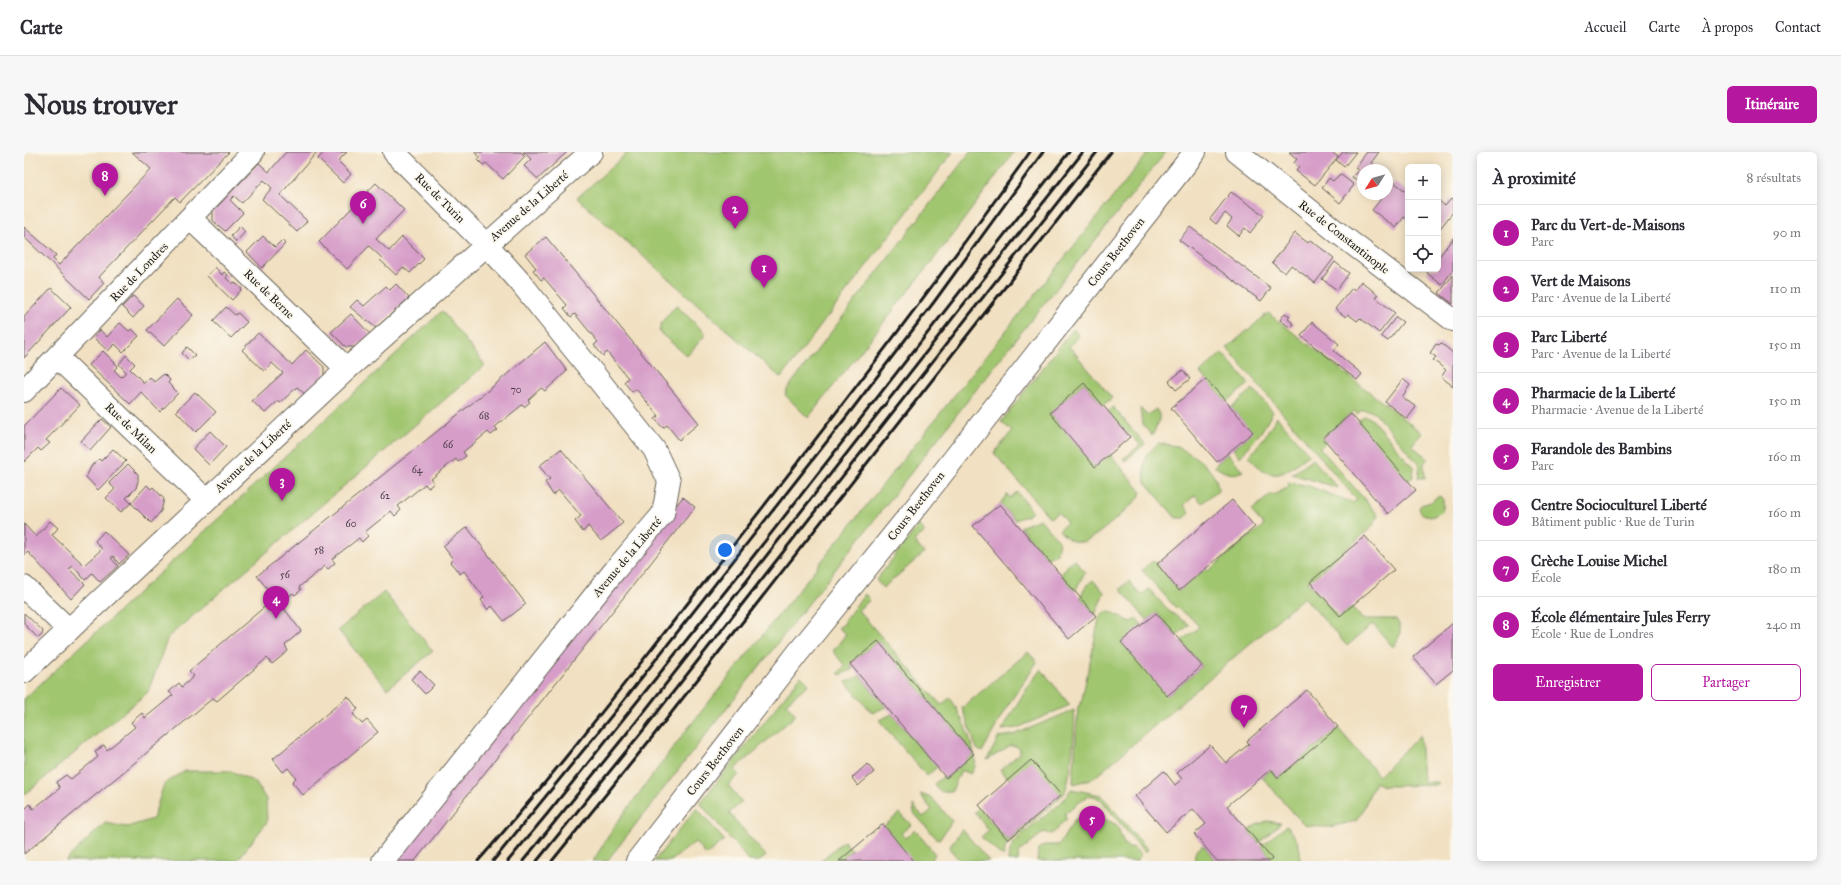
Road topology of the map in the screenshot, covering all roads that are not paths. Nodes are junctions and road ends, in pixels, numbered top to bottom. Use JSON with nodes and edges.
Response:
{"nodes":[{"id":1,"x":253,"y":152,"type":"edge"},
{"id":2,"x":394,"y":152,"type":"edge"},
{"id":3,"x":591,"y":152,"type":"edge"},
{"id":4,"x":1195,"y":152,"type":"edge"},
{"id":5,"x":1237,"y":152,"type":"edge"},
{"id":6,"x":190,"y":218,"type":"junction"},
{"id":7,"x":486,"y":244,"type":"junction"},
{"id":8,"x":1453,"y":320,"type":"edge"},
{"id":9,"x":57,"y":357,"type":"junction"},
{"id":10,"x":347,"y":369,"type":"junction"},
{"id":11,"x":24,"y":391,"type":"edge"},
{"id":12,"x":206,"y":500,"type":"junction"},
{"id":13,"x":24,"y":587,"type":"edge"},
{"id":14,"x":69,"y":630,"type":"junction"},
{"id":15,"x":24,"y":672,"type":"edge"},
{"id":16,"x":383,"y":861,"type":"edge"},
{"id":17,"x":637,"y":861,"type":"edge"}],
"edges":[{"from":1,"to":6,"type":"street","name":"Rue de Londres"},
{"from":2,"to":7,"type":"street","name":"Rue de Turin"},
{"from":3,"to":7,"type":"street","name":"Avenue de la Liberté"},
{"from":4,"to":17,"type":"street","name":"Cours Beethoven"},
{"from":5,"to":8,"type":"street","name":"Rue de Constantinople"},
{"from":6,"to":9,"type":"street","name":"Rue de Londres"},
{"from":6,"to":10,"type":"street","name":"Rue de Berne"},
{"from":7,"to":10,"type":"street","name":"Avenue de la Liberté"},
{"from":7,"to":16,"type":"street","name":"Avenue de la Liberté"},
{"from":9,"to":11,"type":"street","name":"Rue de Londres"},
{"from":9,"to":12,"type":"street","name":"Rue de Milan"},
{"from":10,"to":12,"type":"street","name":"Avenue de la Liberté"},
{"from":12,"to":14,"type":"street","name":"Avenue de la Liberté"},
{"from":13,"to":14,"type":"street"},
{"from":14,"to":15,"type":"street","name":"Avenue de la Liberté"}]}
